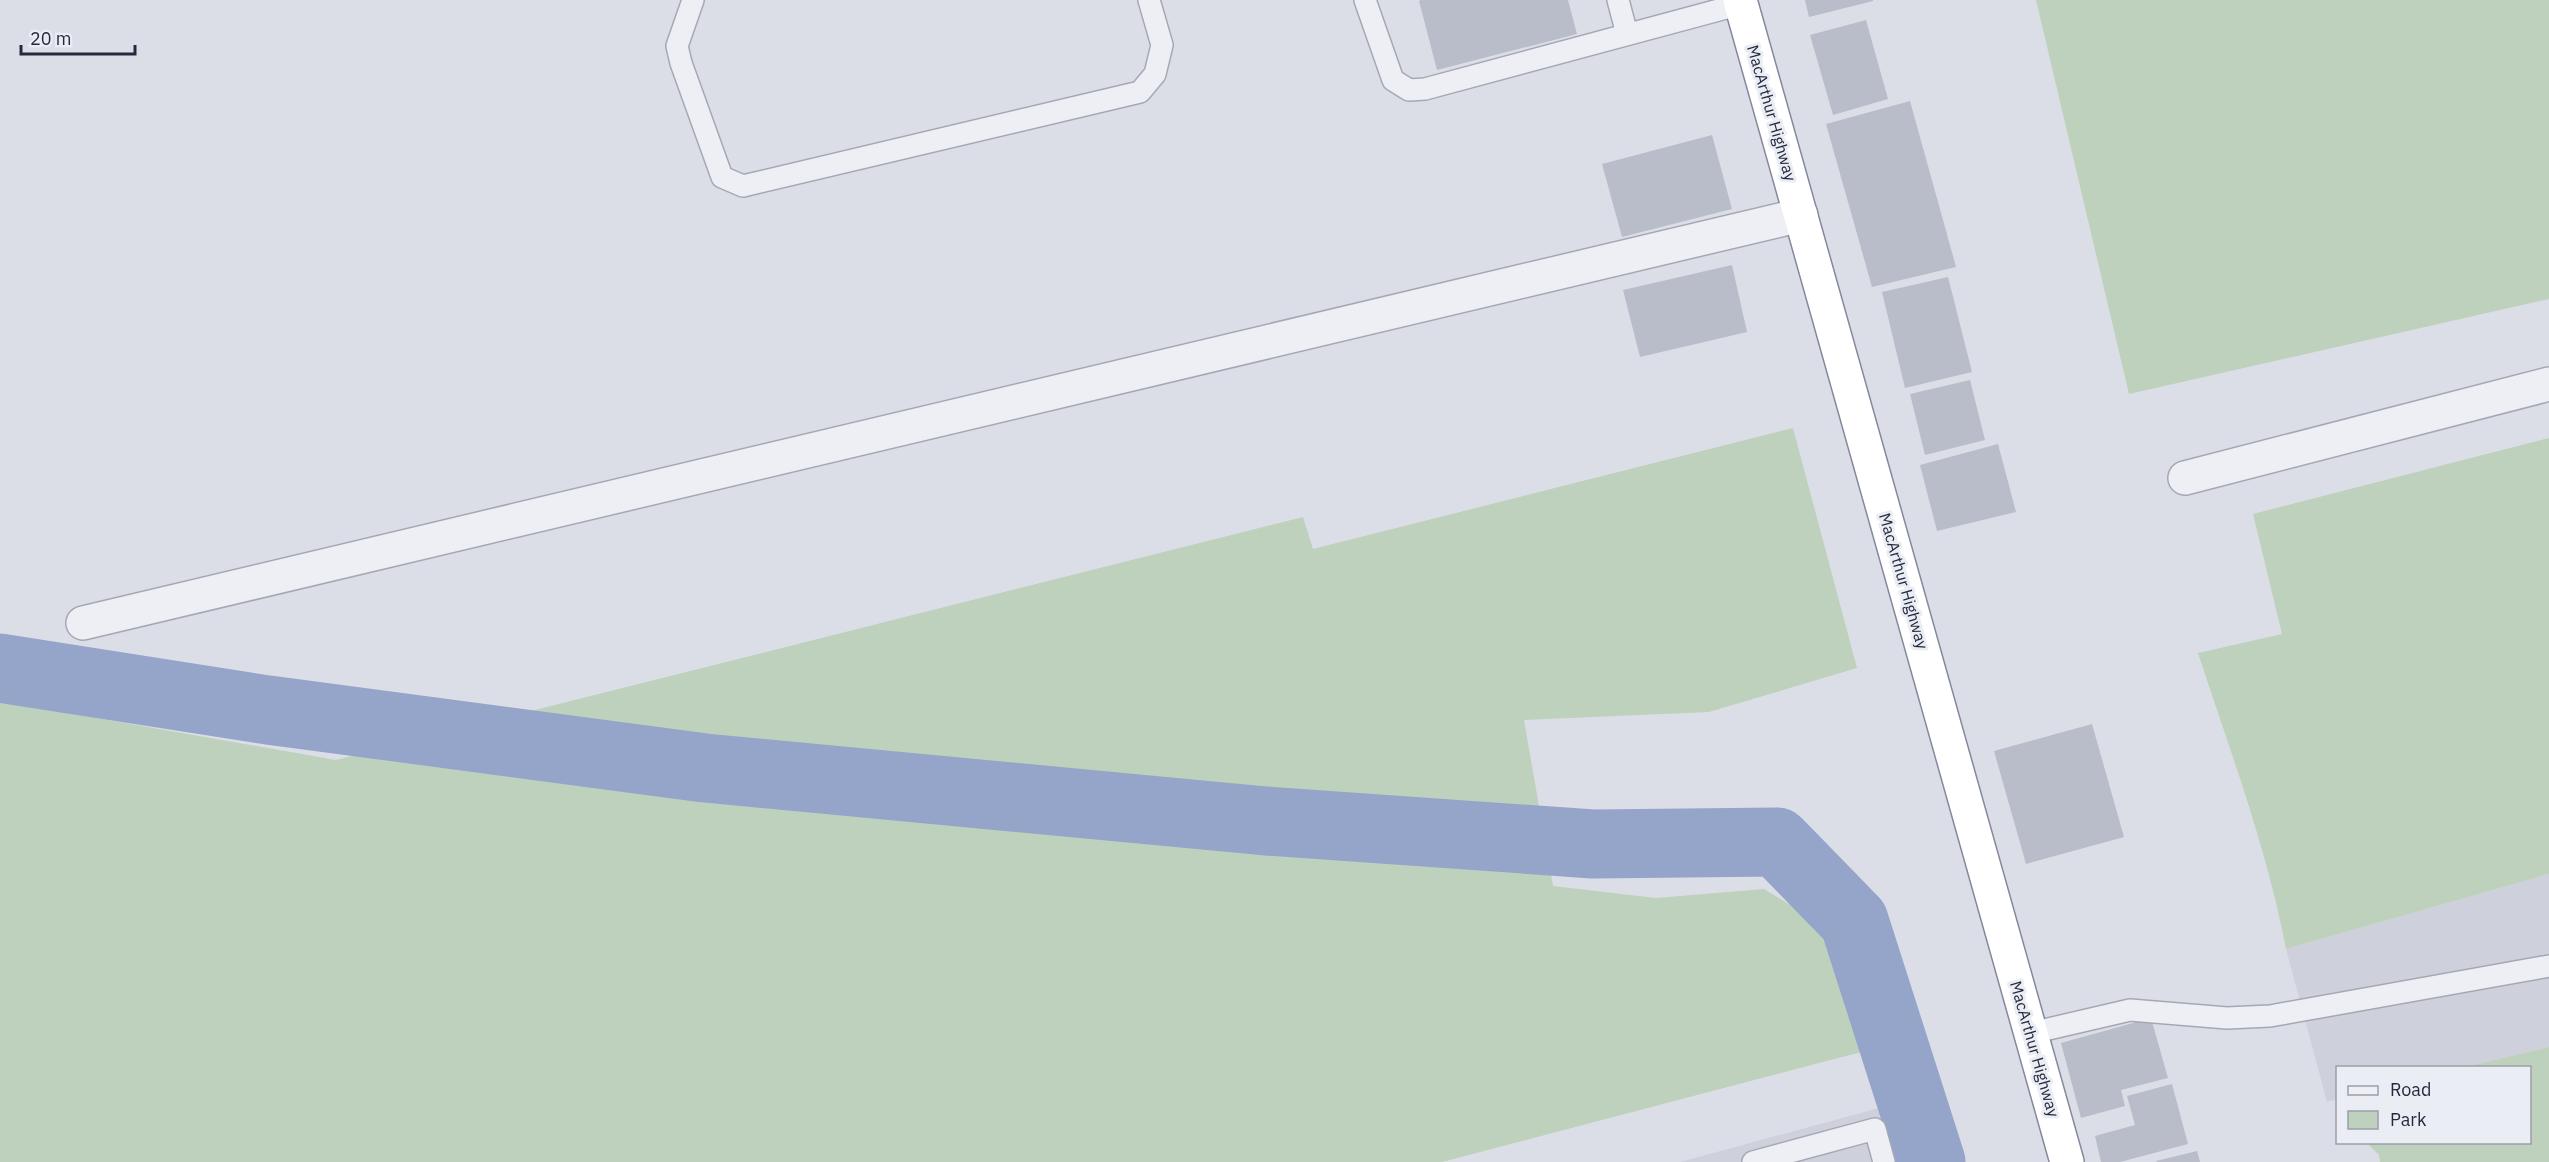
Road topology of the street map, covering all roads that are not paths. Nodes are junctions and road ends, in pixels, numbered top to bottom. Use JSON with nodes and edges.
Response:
{"nodes":[{"id":1,"x":693,"y":0,"type":"edge"},
{"id":2,"x":1149,"y":0,"type":"edge"},
{"id":3,"x":1618,"y":0,"type":"edge"},
{"id":4,"x":1368,"y":1,"type":"edge"},
{"id":5,"x":1740,"y":2,"type":"edge"},
{"id":6,"x":1627,"y":34,"type":"junction"},
{"id":7,"x":1801,"y":215,"type":"junction"},
{"id":8,"x":2549,"y":384,"type":"edge"},
{"id":9,"x":2185,"y":478,"type":"dead end"},
{"id":10,"x":83,"y":623,"type":"dead end"},
{"id":11,"x":2549,"y":966,"type":"edge"},
{"id":12,"x":2031,"y":1033,"type":"junction"},
{"id":13,"x":1753,"y":1162,"type":"edge"},
{"id":14,"x":1884,"y":1162,"type":"edge"},
{"id":15,"x":2067,"y":1162,"type":"edge"}],
"edges":[{"from":1,"to":2,"type":"lane"},
{"from":3,"to":6,"type":"lane"},
{"from":4,"to":6,"type":"lane"},
{"from":5,"to":6,"type":"lane"},
{"from":5,"to":7,"type":"highway","name":"MacArthur Highway"},
{"from":7,"to":10,"type":"street"},
{"from":7,"to":12,"type":"highway","name":"MacArthur Highway"},
{"from":8,"to":9,"type":"street"},
{"from":11,"to":12,"type":"lane"},
{"from":12,"to":15,"type":"highway","name":"MacArthur Highway"},
{"from":13,"to":14,"type":"lane"}]}
